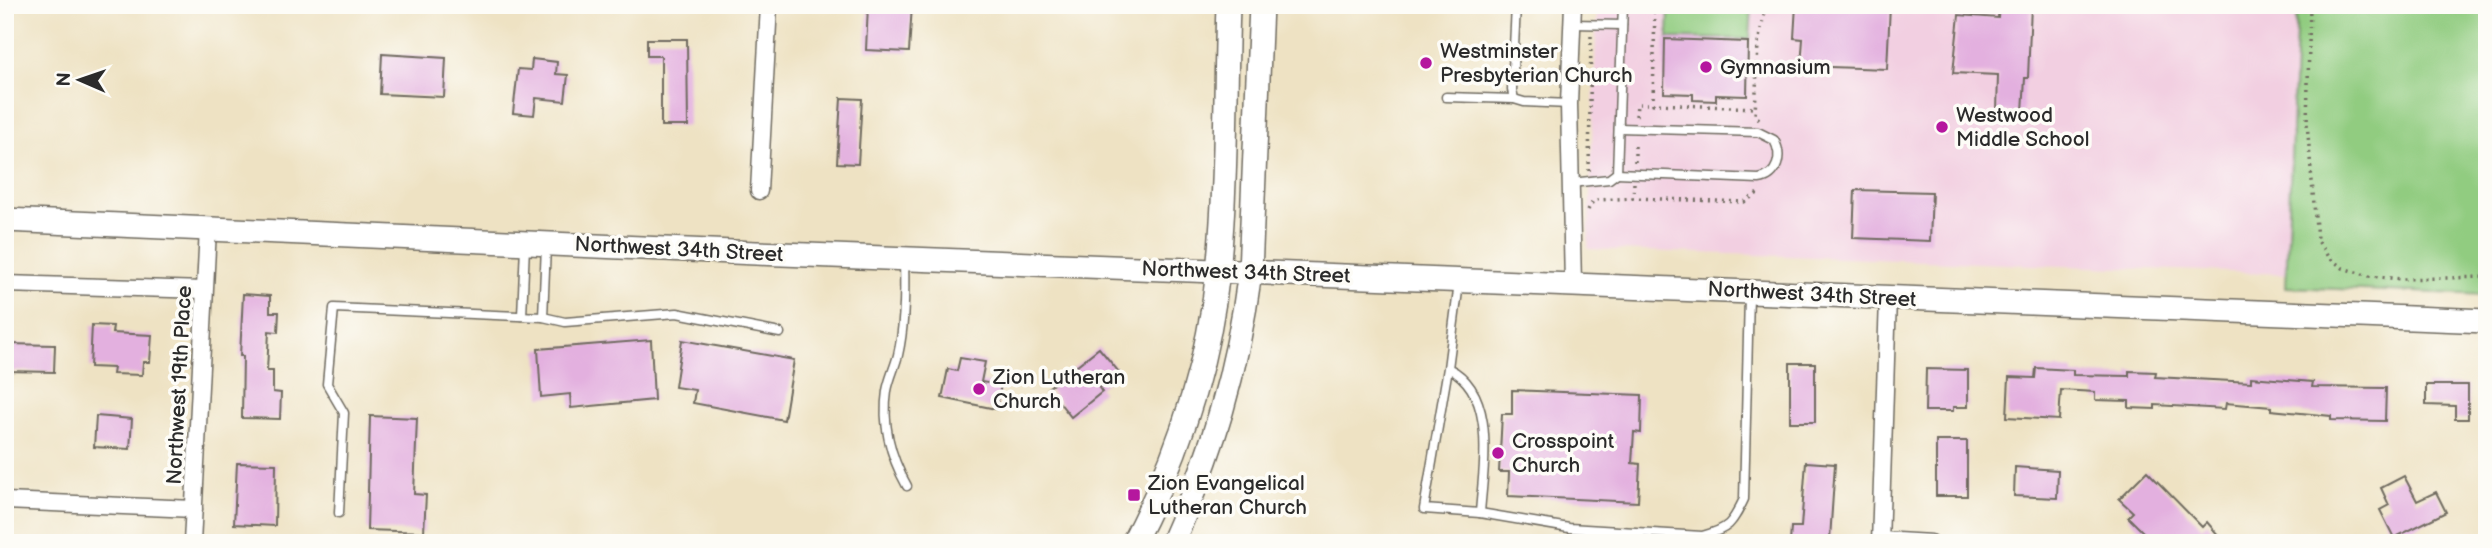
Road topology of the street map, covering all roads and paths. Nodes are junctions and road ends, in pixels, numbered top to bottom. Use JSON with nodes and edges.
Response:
{"nodes":[{"id":1,"x":769,"y":5,"type":"edge"},
{"id":2,"x":1228,"y":5,"type":"edge"},
{"id":3,"x":1261,"y":5,"type":"edge"},
{"id":4,"x":1516,"y":5,"type":"edge"},
{"id":5,"x":1573,"y":5,"type":"edge"},
{"id":6,"x":1623,"y":5,"type":"edge"},
{"id":7,"x":1655,"y":5,"type":"edge"},
{"id":8,"x":1766,"y":5,"type":"edge"},
{"id":9,"x":2310,"y":5,"type":"edge"},
{"id":10,"x":1573,"y":24,"type":"junction"},
{"id":11,"x":1591,"y":24,"type":"junction"},
{"id":12,"x":1622,"y":25,"type":"junction"},
{"id":13,"x":1446,"y":97,"type":"dead end"},
{"id":14,"x":1514,"y":99,"type":"junction"},
{"id":15,"x":1569,"y":104,"type":"junction"},
{"id":16,"x":1755,"y":108,"type":"junction"},
{"id":17,"x":1755,"y":115,"type":"dead end"},
{"id":18,"x":1619,"y":128,"type":"junction"},
{"id":19,"x":1617,"y":173,"type":"junction"},
{"id":20,"x":1588,"y":181,"type":"junction"},
{"id":21,"x":1571,"y":183,"type":"junction"},
{"id":22,"x":759,"y":191,"type":"dead end"},
{"id":23,"x":1633,"y":198,"type":"dead end"},
{"id":24,"x":1588,"y":208,"type":"junction"},
{"id":25,"x":1587,"y":216,"type":"dead end"},
{"id":26,"x":5,"y":220,"type":"edge"},
{"id":27,"x":208,"y":229,"type":"junction"},
{"id":28,"x":536,"y":243,"type":"junction"},
{"id":29,"x":904,"y":258,"type":"junction"},
{"id":30,"x":1218,"y":271,"type":"junction"},
{"id":31,"x":1250,"y":272,"type":"junction"},
{"id":32,"x":2487,"y":277,"type":"edge"},
{"id":33,"x":1459,"y":280,"type":"junction"},
{"id":34,"x":5,"y":284,"type":"edge"},
{"id":35,"x":1573,"y":285,"type":"junction"},
{"id":36,"x":204,"y":290,"type":"junction"},
{"id":37,"x":1749,"y":292,"type":"junction"},
{"id":38,"x":1888,"y":298,"type":"junction"},
{"id":39,"x":522,"y":316,"type":"junction"},
{"id":40,"x":543,"y":317,"type":"junction"},
{"id":41,"x":2487,"y":321,"type":"edge"},
{"id":42,"x":780,"y":333,"type":"dead end"},
{"id":43,"x":1448,"y":368,"type":"junction"},
{"id":44,"x":907,"y":486,"type":"dead end"},
{"id":45,"x":5,"y":501,"type":"edge"},
{"id":46,"x":194,"y":509,"type":"junction"},
{"id":47,"x":339,"y":513,"type":"dead end"},
{"id":48,"x":1480,"y":513,"type":"junction"},
{"id":49,"x":1880,"y":542,"type":"edge"},
{"id":50,"x":192,"y":543,"type":"edge"},
{"id":51,"x":1133,"y":543,"type":"edge"},
{"id":52,"x":1172,"y":543,"type":"edge"},
{"id":53,"x":1931,"y":543,"type":"edge"}],
"edges":[{"from":1,"to":22,"type":"street"},
{"from":2,"to":30,"type":"main road"},
{"from":3,"to":31,"type":"main road"},
{"from":4,"to":14,"type":"lane"},
{"from":5,"to":10,"type":"street"},
{"from":6,"to":12,"type":"lane"},
{"from":7,"to":16,"type":"path"},
{"from":8,"to":16,"type":"path"},
{"from":9,"to":32,"type":"path"},
{"from":10,"to":11,"type":"lane"},
{"from":10,"to":15,"type":"street"},
{"from":11,"to":12,"type":"lane"},
{"from":11,"to":20,"type":"path"},
{"from":12,"to":18,"type":"lane"},
{"from":13,"to":14,"type":"lane"},
{"from":14,"to":15,"type":"lane"},
{"from":15,"to":21,"type":"street"},
{"from":16,"to":17,"type":"path"},
{"from":18,"to":19,"type":"lane"},
{"from":18,"to":19,"type":"lane"},
{"from":19,"to":20,"type":"lane"},
{"from":20,"to":21,"type":"lane"},
{"from":20,"to":24,"type":"path"},
{"from":21,"to":35,"type":"street"},
{"from":23,"to":24,"type":"path"},
{"from":24,"to":25,"type":"path"},
{"from":26,"to":27,"type":"main road","name":"Northwest 34th Street"},
{"from":27,"to":28,"type":"main road","name":"Northwest 34th Street"},
{"from":27,"to":36,"type":"street","name":"Northwest 19th Place"},
{"from":28,"to":29,"type":"main road","name":"Northwest 34th Street"},
{"from":28,"to":39,"type":"lane"},
{"from":28,"to":40,"type":"lane"},
{"from":29,"to":30,"type":"main road","name":"Northwest 34th Street"},
{"from":29,"to":44,"type":"lane"},
{"from":30,"to":31,"type":"main road","name":"Northwest 34th Street"},
{"from":30,"to":51,"type":"main road"},
{"from":31,"to":33,"type":"main road","name":"Northwest 34th Street"},
{"from":31,"to":52,"type":"main road"},
{"from":33,"to":35,"type":"main road","name":"Northwest 34th Street"},
{"from":33,"to":43,"type":"lane"},
{"from":34,"to":36,"type":"street"},
{"from":35,"to":37,"type":"main road","name":"Northwest 34th Street"},
{"from":36,"to":46,"type":"street","name":"Northwest 19th Place"},
{"from":37,"to":38,"type":"main road","name":"Northwest 34th Street"},
{"from":37,"to":48,"type":"lane"},
{"from":38,"to":41,"type":"main road","name":"Northwest 34th Street"},
{"from":38,"to":49,"type":"street"},
{"from":39,"to":40,"type":"lane"},
{"from":39,"to":47,"type":"lane"},
{"from":40,"to":42,"type":"lane"},
{"from":43,"to":48,"type":"lane"},
{"from":43,"to":48,"type":"lane"},
{"from":45,"to":46,"type":"street"},
{"from":46,"to":50,"type":"street","name":"Northwest 19th Place"},
{"from":49,"to":53,"type":"street"}]}
